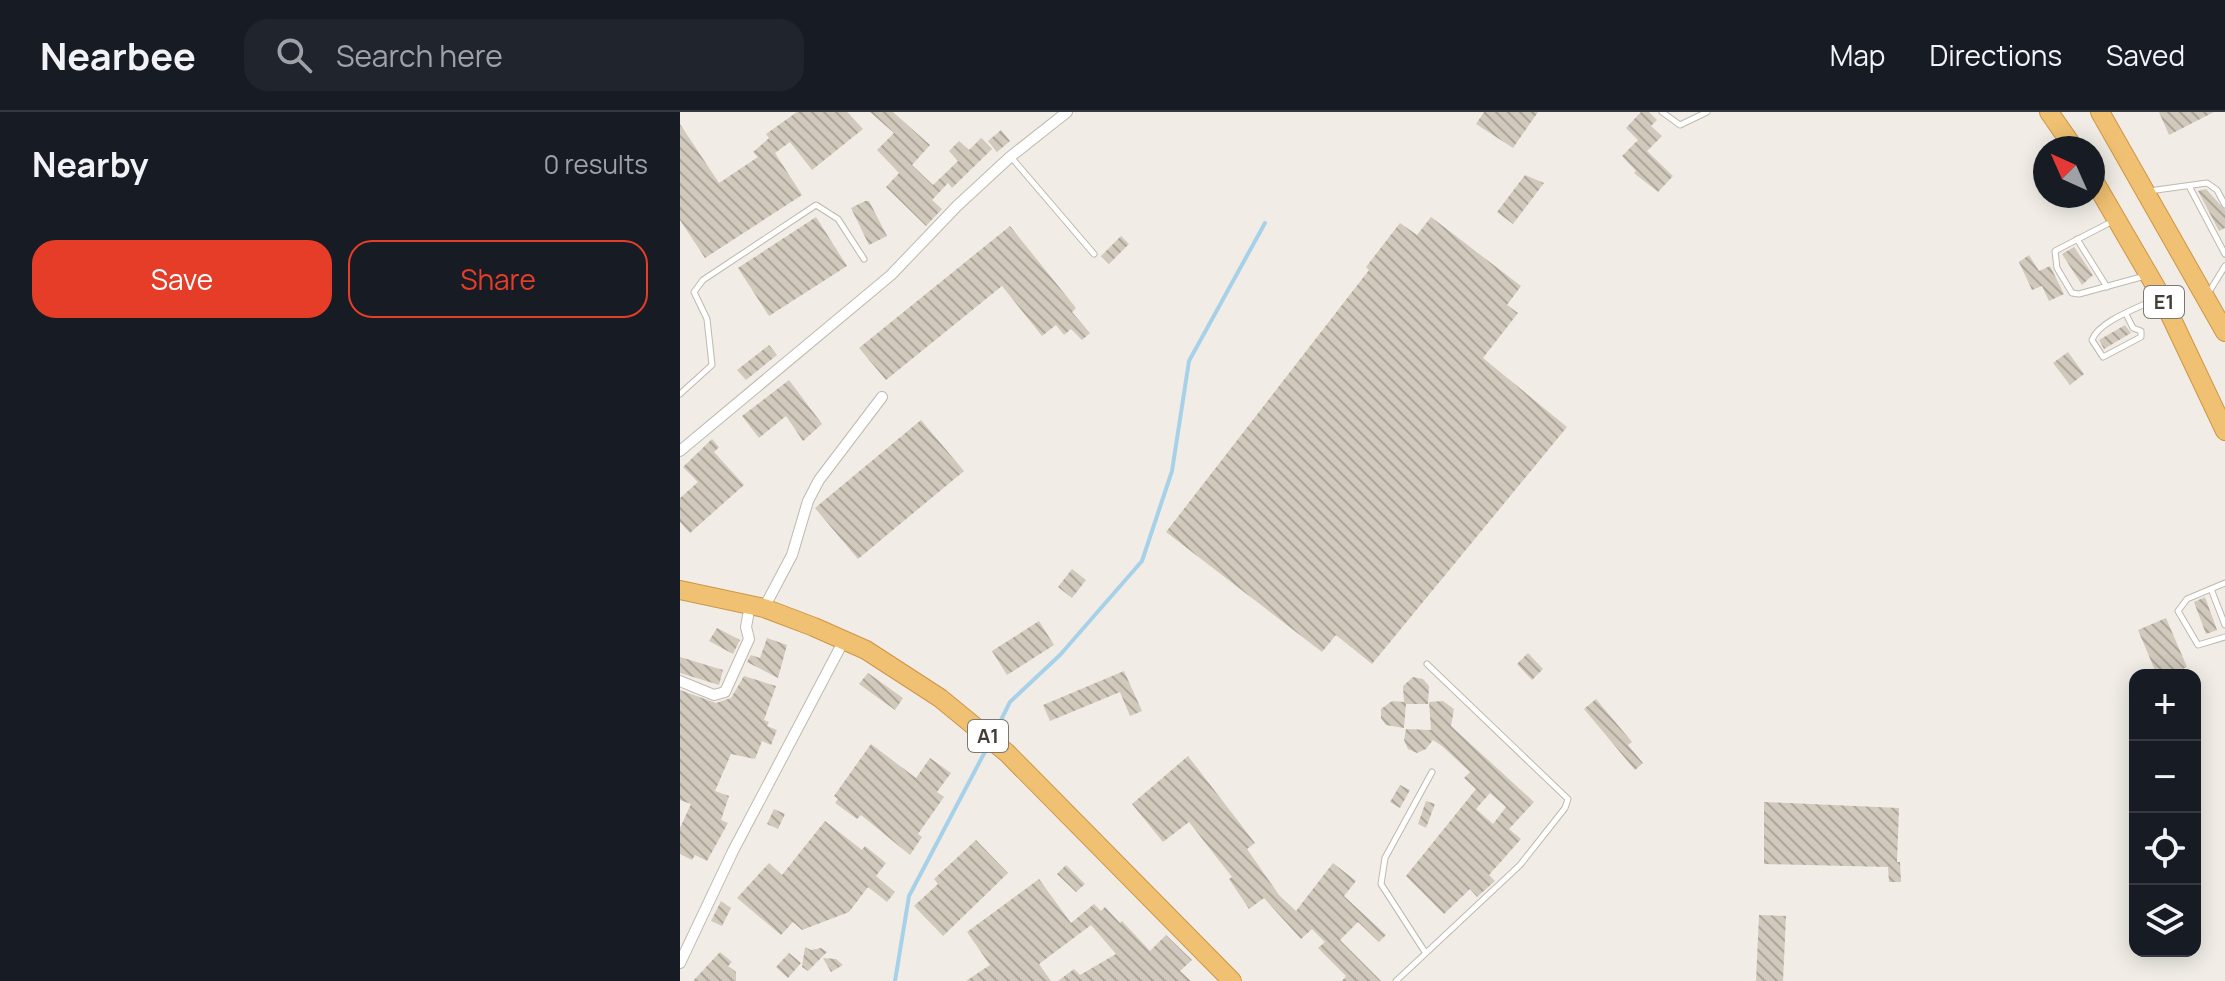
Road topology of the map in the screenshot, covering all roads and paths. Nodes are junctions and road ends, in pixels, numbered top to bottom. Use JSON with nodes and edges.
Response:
{"nodes":[{"id":1,"x":1067,"y":112,"type":"edge"},
{"id":2,"x":1662,"y":112,"type":"edge"},
{"id":3,"x":1707,"y":112,"type":"edge"},
{"id":4,"x":2049,"y":112,"type":"edge"},
{"id":5,"x":2100,"y":112,"type":"edge"},
{"id":6,"x":2066,"y":136,"type":"edge"},
{"id":7,"x":1010,"y":157,"type":"junction"},
{"id":8,"x":2189,"y":186,"type":"junction"},
{"id":9,"x":2148,"y":192,"type":"junction"},
{"id":10,"x":2105,"y":199,"type":"edge"},
{"id":11,"x":2225,"y":205,"type":"edge"},
{"id":12,"x":2117,"y":219,"type":"junction"},
{"id":13,"x":2077,"y":239,"type":"junction"},
{"id":14,"x":1094,"y":254,"type":"dead end"},
{"id":15,"x":2225,"y":254,"type":"edge"},
{"id":16,"x":864,"y":259,"type":"dead end"},
{"id":17,"x":2225,"y":266,"type":"edge"},
{"id":18,"x":2149,"y":275,"type":"junction"},
{"id":19,"x":2107,"y":287,"type":"junction"},
{"id":20,"x":2161,"y":296,"type":"junction"},
{"id":21,"x":2207,"y":296,"type":"junction"},
{"id":22,"x":2126,"y":314,"type":"junction"},
{"id":23,"x":2225,"y":332,"type":"edge"},
{"id":24,"x":680,"y":394,"type":"edge"},
{"id":25,"x":882,"y":397,"type":"dead end"},
{"id":26,"x":2225,"y":431,"type":"edge"},
{"id":27,"x":680,"y":451,"type":"edge"},
{"id":28,"x":2225,"y":583,"type":"edge"},
{"id":29,"x":2211,"y":589,"type":"junction"},
{"id":30,"x":680,"y":590,"type":"edge"},
{"id":31,"x":757,"y":607,"type":"junction"},
{"id":32,"x":2225,"y":625,"type":"edge"},
{"id":33,"x":2225,"y":637,"type":"edge"},
{"id":34,"x":843,"y":642,"type":"junction"},
{"id":35,"x":1427,"y":664,"type":"dead end"},
{"id":36,"x":680,"y":681,"type":"edge"},
{"id":37,"x":1432,"y":772,"type":"dead end"},
{"id":38,"x":1425,"y":952,"type":"junction"},
{"id":39,"x":680,"y":963,"type":"edge"},
{"id":40,"x":1232,"y":981,"type":"edge"},
{"id":41,"x":1396,"y":981,"type":"edge"}],
"edges":[{"from":1,"to":7,"type":"street"},
{"from":2,"to":3,"type":"lane"},
{"from":4,"to":6,"type":"highway"},
{"from":5,"to":9,"type":"highway","number":"E1"},
{"from":7,"to":14,"type":"lane"},
{"from":7,"to":27,"type":"street"},
{"from":8,"to":9,"type":"lane"},
{"from":8,"to":11,"type":"lane"},
{"from":8,"to":15,"type":"lane"},
{"from":9,"to":21,"type":"highway","number":"E1"},
{"from":10,"to":12,"type":"highway","number":"E1"},
{"from":12,"to":13,"type":"lane"},
{"from":12,"to":18,"type":"highway","number":"E1"},
{"from":13,"to":19,"type":"lane"},
{"from":13,"to":19,"type":"lane"},
{"from":16,"to":24,"type":"lane"},
{"from":17,"to":21,"type":"lane"},
{"from":18,"to":19,"type":"lane"},
{"from":18,"to":20,"type":"highway","number":"E1"},
{"from":20,"to":22,"type":"lane"},
{"from":20,"to":26,"type":"highway","number":"E1"},
{"from":21,"to":23,"type":"highway","number":"E1"},
{"from":22,"to":22,"type":"lane"},
{"from":25,"to":31,"type":"street"},
{"from":28,"to":29,"type":"lane"},
{"from":29,"to":32,"type":"lane"},
{"from":29,"to":33,"type":"lane"},
{"from":30,"to":31,"type":"highway","number":"A1"},
{"from":31,"to":34,"type":"highway","number":"A1"},
{"from":31,"to":36,"type":"street"},
{"from":34,"to":39,"type":"street"},
{"from":34,"to":40,"type":"highway","number":"A1"},
{"from":35,"to":38,"type":"lane"},
{"from":37,"to":38,"type":"lane"},
{"from":38,"to":41,"type":"lane"}]}
